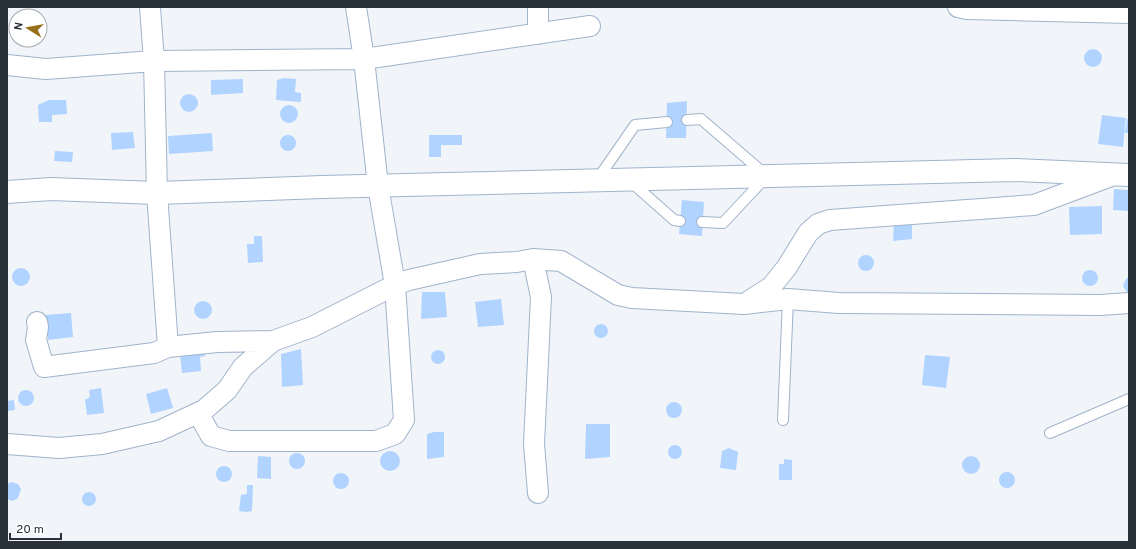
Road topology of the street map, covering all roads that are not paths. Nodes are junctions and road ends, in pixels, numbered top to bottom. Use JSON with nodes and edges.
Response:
{"nodes":[{"id":1,"x":150,"y":7,"type":"edge"},
{"id":2,"x":356,"y":7,"type":"edge"},
{"id":3,"x":538,"y":7,"type":"edge"},
{"id":4,"x":958,"y":7,"type":"edge"},
{"id":5,"x":1129,"y":13,"type":"edge"},
{"id":6,"x":590,"y":26,"type":"dead end"},
{"id":7,"x":538,"y":34,"type":"junction"},
{"id":8,"x":364,"y":59,"type":"junction"},
{"id":9,"x":154,"y":61,"type":"junction"},
{"id":10,"x":7,"y":65,"type":"edge"},
{"id":11,"x":687,"y":120,"type":"dead end"},
{"id":12,"x":667,"y":122,"type":"dead end"},
{"id":13,"x":1123,"y":174,"type":"edge"},
{"id":14,"x":767,"y":176,"type":"junction"},
{"id":15,"x":597,"y":180,"type":"junction"},
{"id":16,"x":628,"y":180,"type":"junction"},
{"id":17,"x":378,"y":186,"type":"junction"},
{"id":18,"x":7,"y":192,"type":"edge"},
{"id":19,"x":157,"y":193,"type":"junction"},
{"id":20,"x":680,"y":221,"type":"dead end"},
{"id":21,"x":702,"y":222,"type":"dead end"},
{"id":22,"x":533,"y":259,"type":"junction"},
{"id":23,"x":395,"y":285,"type":"junction"},
{"id":24,"x":788,"y":299,"type":"junction"},
{"id":25,"x":1129,"y":303,"type":"edge"},
{"id":26,"x":744,"y":304,"type":"junction"},
{"id":27,"x":37,"y":322,"type":"dead end"},
{"id":28,"x":273,"y":342,"type":"junction"},
{"id":29,"x":168,"y":347,"type":"junction"},
{"id":30,"x":1129,"y":399,"type":"edge"},
{"id":31,"x":198,"y":413,"type":"junction"},
{"id":32,"x":783,"y":420,"type":"dead end"},
{"id":33,"x":1050,"y":433,"type":"dead end"},
{"id":34,"x":7,"y":444,"type":"edge"},
{"id":35,"x":538,"y":493,"type":"dead end"}],
"edges":[{"from":1,"to":9,"type":"street"},
{"from":2,"to":8,"type":"street"},
{"from":3,"to":7,"type":"street"},
{"from":4,"to":5,"type":"street"},
{"from":6,"to":7,"type":"street"},
{"from":7,"to":8,"type":"street"},
{"from":8,"to":9,"type":"street"},
{"from":8,"to":17,"type":"street"},
{"from":9,"to":10,"type":"street"},
{"from":9,"to":19,"type":"street"},
{"from":11,"to":14,"type":"lane"},
{"from":12,"to":15,"type":"lane"},
{"from":13,"to":14,"type":"main road"},
{"from":13,"to":26,"type":"street"},
{"from":14,"to":16,"type":"main road"},
{"from":14,"to":21,"type":"lane"},
{"from":15,"to":16,"type":"main road"},
{"from":15,"to":17,"type":"main road"},
{"from":16,"to":20,"type":"lane"},
{"from":17,"to":19,"type":"main road"},
{"from":17,"to":23,"type":"street"},
{"from":18,"to":19,"type":"main road"},
{"from":19,"to":29,"type":"street"},
{"from":22,"to":23,"type":"street"},
{"from":22,"to":26,"type":"street"},
{"from":22,"to":35,"type":"street"},
{"from":23,"to":28,"type":"street"},
{"from":23,"to":31,"type":"street"},
{"from":24,"to":25,"type":"street"},
{"from":24,"to":26,"type":"street"},
{"from":24,"to":32,"type":"lane"},
{"from":27,"to":29,"type":"street"},
{"from":28,"to":29,"type":"street"},
{"from":28,"to":31,"type":"street"},
{"from":30,"to":33,"type":"lane"},
{"from":31,"to":34,"type":"street"}]}
